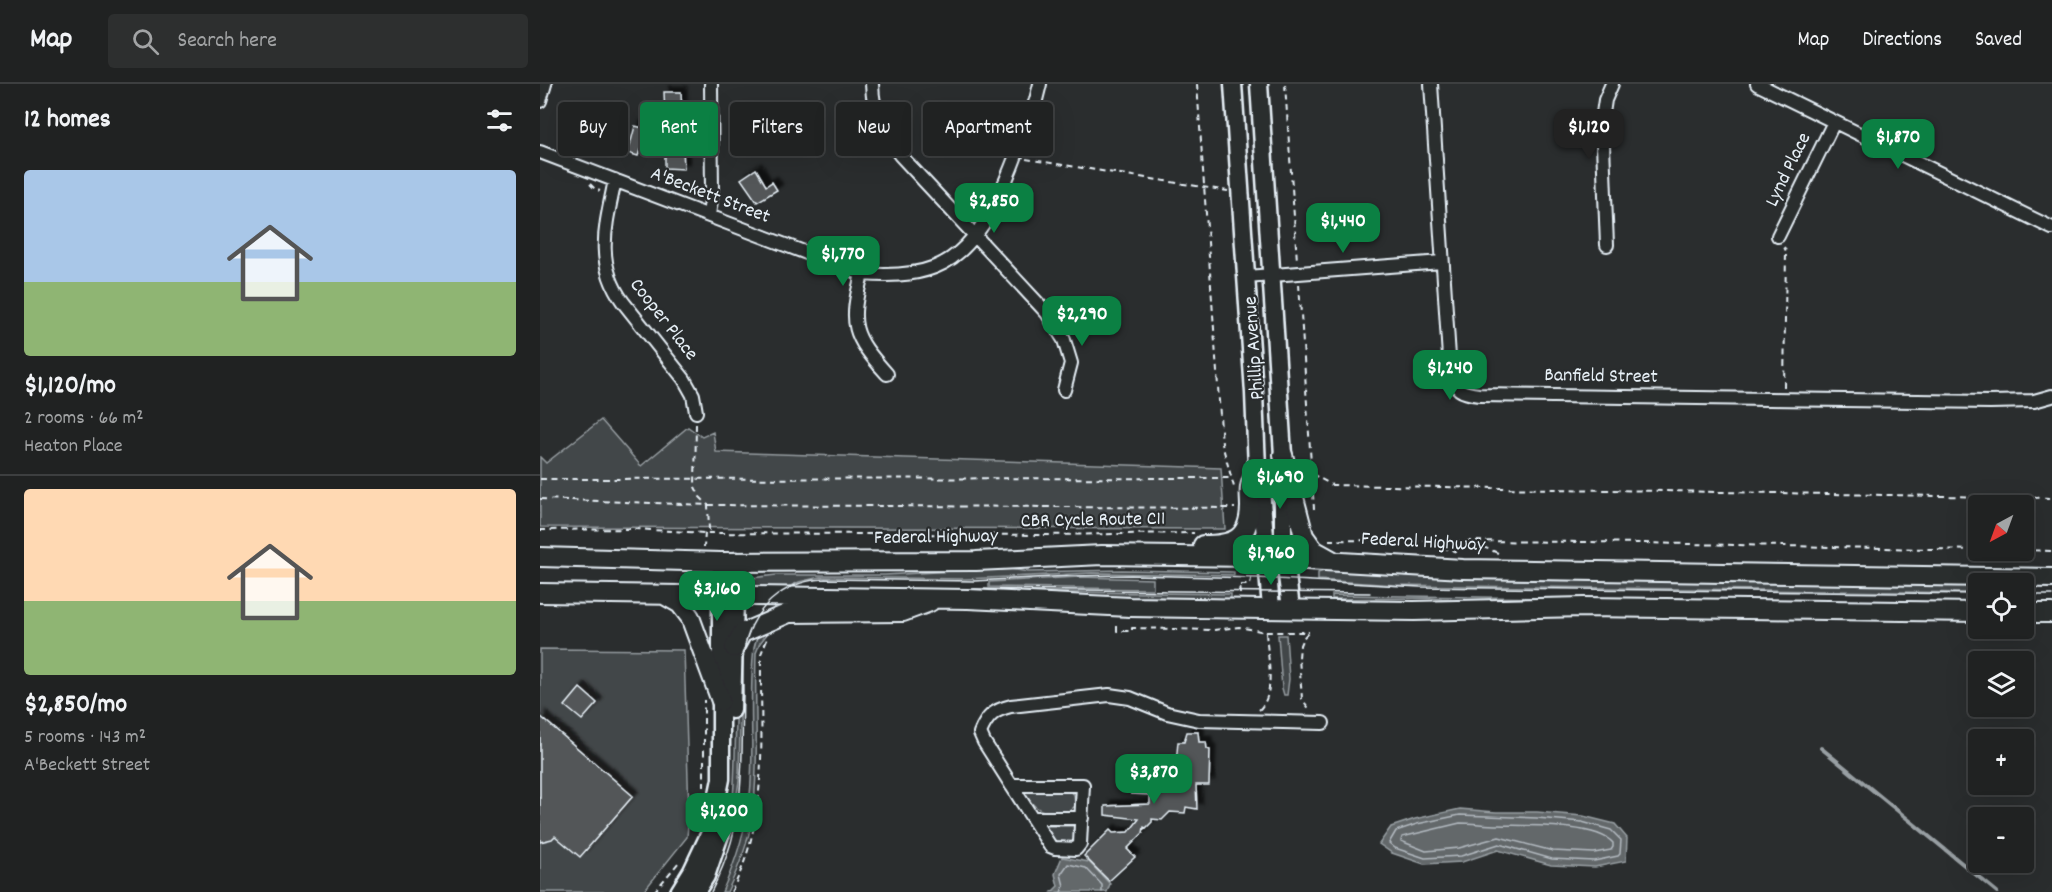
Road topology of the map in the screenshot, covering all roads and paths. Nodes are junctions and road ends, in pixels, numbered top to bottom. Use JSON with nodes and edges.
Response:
{"nodes":[{"id":1,"x":545,"y":84,"type":"edge"},
{"id":2,"x":711,"y":84,"type":"edge"},
{"id":3,"x":872,"y":84,"type":"edge"},
{"id":4,"x":1040,"y":84,"type":"edge"},
{"id":5,"x":1197,"y":84,"type":"edge"},
{"id":6,"x":1233,"y":84,"type":"edge"},
{"id":7,"x":1259,"y":84,"type":"edge"},
{"id":8,"x":1285,"y":84,"type":"edge"},
{"id":9,"x":1431,"y":84,"type":"edge"},
{"id":10,"x":1612,"y":84,"type":"edge"},
{"id":11,"x":1757,"y":84,"type":"edge"},
{"id":12,"x":540,"y":101,"type":"edge"},
{"id":13,"x":1035,"y":102,"type":"edge"},
{"id":14,"x":1834,"y":122,"type":"junction"},
{"id":15,"x":540,"y":152,"type":"edge"},
{"id":16,"x":1014,"y":156,"type":"joint"},
{"id":17,"x":615,"y":180,"type":"junction"},
{"id":18,"x":1204,"y":188,"type":"junction"},
{"id":19,"x":1240,"y":192,"type":"junction"},
{"id":20,"x":709,"y":216,"type":"junction"},
{"id":21,"x":2052,"y":228,"type":"edge"},
{"id":22,"x":975,"y":236,"type":"junction"},
{"id":23,"x":1778,"y":236,"type":"joint"},
{"id":24,"x":1607,"y":245,"type":"dead end"},
{"id":25,"x":1442,"y":262,"type":"junction"},
{"id":26,"x":1298,"y":273,"type":"junction"},
{"id":27,"x":862,"y":274,"type":"junction"},
{"id":28,"x":1271,"y":275,"type":"junction"},
{"id":29,"x":1246,"y":277,"type":"junction"},
{"id":30,"x":887,"y":374,"type":"dead end"},
{"id":31,"x":1064,"y":390,"type":"dead end"},
{"id":32,"x":2052,"y":396,"type":"edge"},
{"id":33,"x":1783,"y":399,"type":"junction"},
{"id":34,"x":696,"y":412,"type":"joint"},
{"id":35,"x":1283,"y":455,"type":"junction"},
{"id":36,"x":1257,"y":469,"type":"junction"},
{"id":37,"x":1311,"y":474,"type":"junction"},
{"id":38,"x":540,"y":479,"type":"edge"},
{"id":39,"x":696,"y":480,"type":"junction"},
{"id":40,"x":2052,"y":498,"type":"edge"},
{"id":41,"x":540,"y":500,"type":"edge"},
{"id":42,"x":708,"y":505,"type":"junction"},
{"id":43,"x":1235,"y":508,"type":"dead end"},
{"id":44,"x":1314,"y":514,"type":"dead end"},
{"id":45,"x":540,"y":530,"type":"edge"},
{"id":46,"x":705,"y":533,"type":"junction"},
{"id":47,"x":1196,"y":534,"type":"dead end"},
{"id":48,"x":1333,"y":541,"type":"dead end"},
{"id":49,"x":1434,"y":542,"type":"junction"},
{"id":50,"x":1968,"y":550,"type":"edge"},
{"id":51,"x":2034,"y":550,"type":"edge"},
{"id":52,"x":2052,"y":550,"type":"edge"},
{"id":53,"x":1457,"y":552,"type":"dead end"},
{"id":54,"x":1102,"y":555,"type":"junction"},
{"id":55,"x":540,"y":557,"type":"edge"},
{"id":56,"x":1276,"y":558,"type":"junction"},
{"id":57,"x":1333,"y":561,"type":"junction"},
{"id":58,"x":728,"y":562,"type":"junction"},
{"id":59,"x":2052,"y":578,"type":"edge"},
{"id":60,"x":540,"y":593,"type":"edge"},
{"id":61,"x":664,"y":595,"type":"junction"},
{"id":62,"x":728,"y":597,"type":"junction"},
{"id":63,"x":940,"y":598,"type":"junction"},
{"id":64,"x":1271,"y":608,"type":"junction"},
{"id":65,"x":1291,"y":609,"type":"junction"},
{"id":66,"x":1968,"y":612,"type":"edge"},
{"id":67,"x":2034,"y":613,"type":"edge"},
{"id":68,"x":2052,"y":614,"type":"edge"},
{"id":69,"x":1117,"y":626,"type":"dead end"},
{"id":70,"x":1266,"y":632,"type":"junction"},
{"id":71,"x":770,"y":633,"type":"dead end"},
{"id":72,"x":734,"y":648,"type":"junction"},
{"id":73,"x":713,"y":698,"type":"junction"},
{"id":74,"x":1256,"y":712,"type":"dead end"},
{"id":75,"x":1321,"y":719,"type":"joint"},
{"id":76,"x":1011,"y":785,"type":"junction"},
{"id":77,"x":704,"y":796,"type":"dead end"},
{"id":78,"x":1032,"y":818,"type":"junction"},
{"id":79,"x":1082,"y":818,"type":"junction"},
{"id":80,"x":685,"y":855,"type":"dead end"},
{"id":81,"x":654,"y":892,"type":"edge"},
{"id":82,"x":679,"y":892,"type":"edge"},
{"id":83,"x":696,"y":892,"type":"edge"},
{"id":84,"x":731,"y":892,"type":"edge"}],
"edges":[{"from":1,"to":12,"type":"street"},
{"from":2,"to":20,"type":"street"},
{"from":3,"to":22,"type":"street"},
{"from":4,"to":13,"type":"street","name":"A'Beckett Street"},
{"from":5,"to":18,"type":"path"},
{"from":6,"to":19,"type":"main road","name":"Phillip Avenue"},
{"from":7,"to":28,"type":"main road","name":"Phillip Avenue"},
{"from":8,"to":26,"type":"path"},
{"from":9,"to":25,"type":"street","name":"Banfield Street"},
{"from":10,"to":24,"type":"street"},
{"from":11,"to":14,"type":"street"},
{"from":14,"to":21,"type":"street"},
{"from":14,"to":23,"type":"street","name":"Lynd Place"},
{"from":15,"to":17,"type":"street","name":"A'Beckett Street"},
{"from":16,"to":18,"type":"path"},
{"from":16,"to":22,"type":"street","name":"A'Beckett Street"},
{"from":17,"to":20,"type":"street","name":"A'Beckett Street"},
{"from":17,"to":34,"type":"street","name":"Cooper Place"},
{"from":18,"to":19,"type":"path"},
{"from":18,"to":39,"type":"path"},
{"from":19,"to":29,"type":"main road","name":"Phillip Avenue"},
{"from":20,"to":27,"type":"street","name":"A'Beckett Street"},
{"from":22,"to":27,"type":"street","name":"A'Beckett Street"},
{"from":22,"to":31,"type":"street"},
{"from":23,"to":33,"type":"path"},
{"from":25,"to":26,"type":"street"},
{"from":25,"to":33,"type":"street","name":"Banfield Street"},
{"from":26,"to":28,"type":"street"},
{"from":26,"to":37,"type":"path"},
{"from":27,"to":30,"type":"street"},
{"from":28,"to":29,"type":"street"},
{"from":28,"to":35,"type":"main road","name":"Phillip Avenue"},
{"from":29,"to":36,"type":"main road","name":"Phillip Avenue"},
{"from":32,"to":33,"type":"street","name":"Banfield Street"},
{"from":34,"to":39,"type":"path"},
{"from":35,"to":56,"type":"main road","name":"Phillip Avenue"},
{"from":35,"to":57,"type":"highway"},
{"from":36,"to":54,"type":"highway"},
{"from":36,"to":56,"type":"main road","name":"Phillip Avenue"},
{"from":37,"to":40,"type":"path"},
{"from":37,"to":44,"type":"path"},
{"from":38,"to":39,"type":"path"},
{"from":39,"to":42,"type":"path"},
{"from":41,"to":42,"type":"path"},
{"from":42,"to":43,"type":"path"},
{"from":42,"to":46,"type":"path"},
{"from":45,"to":46,"type":"path","name":"CBR Cycle Route C11"},
{"from":46,"to":47,"type":"path","name":"CBR Cycle Route C11"},
{"from":48,"to":49,"type":"path"},
{"from":49,"to":50,"type":"path"},
{"from":49,"to":53,"type":"path"},
{"from":51,"to":52,"type":"path"},
{"from":54,"to":56,"type":"highway","name":"Federal Highway"},
{"from":54,"to":58,"type":"highway","name":"Federal Highway"},
{"from":55,"to":58,"type":"highway","name":"Federal Highway"},
{"from":56,"to":57,"type":"highway","name":"Federal Highway"},
{"from":56,"to":64,"type":"main road","name":"Phillip Avenue"},
{"from":56,"to":65,"type":"main road","name":"Phillip Avenue"},
{"from":57,"to":59,"type":"highway","name":"Federal Highway"},
{"from":58,"to":62,"type":"main road"},
{"from":60,"to":61,"type":"highway"},
{"from":61,"to":62,"type":"highway"},
{"from":61,"to":73,"type":"highway"},
{"from":62,"to":63,"type":"highway"},
{"from":62,"to":72,"type":"main road"},
{"from":62,"to":73,"type":"main road"},
{"from":63,"to":64,"type":"highway"},
{"from":63,"to":72,"type":"highway"},
{"from":64,"to":65,"type":"highway"},
{"from":65,"to":66,"type":"highway"},
{"from":67,"to":68,"type":"highway"},
{"from":69,"to":70,"type":"path"},
{"from":70,"to":74,"type":"path"},
{"from":70,"to":75,"type":"path"},
{"from":71,"to":84,"type":"path"},
{"from":72,"to":83,"type":"main road"},
{"from":73,"to":77,"type":"path"},
{"from":73,"to":82,"type":"main road"},
{"from":75,"to":76,"type":"street"},
{"from":76,"to":78,"type":"street"},
{"from":76,"to":79,"type":"street"},
{"from":78,"to":79,"type":"street"},
{"from":78,"to":79,"type":"street"},
{"from":80,"to":81,"type":"path"}]}
